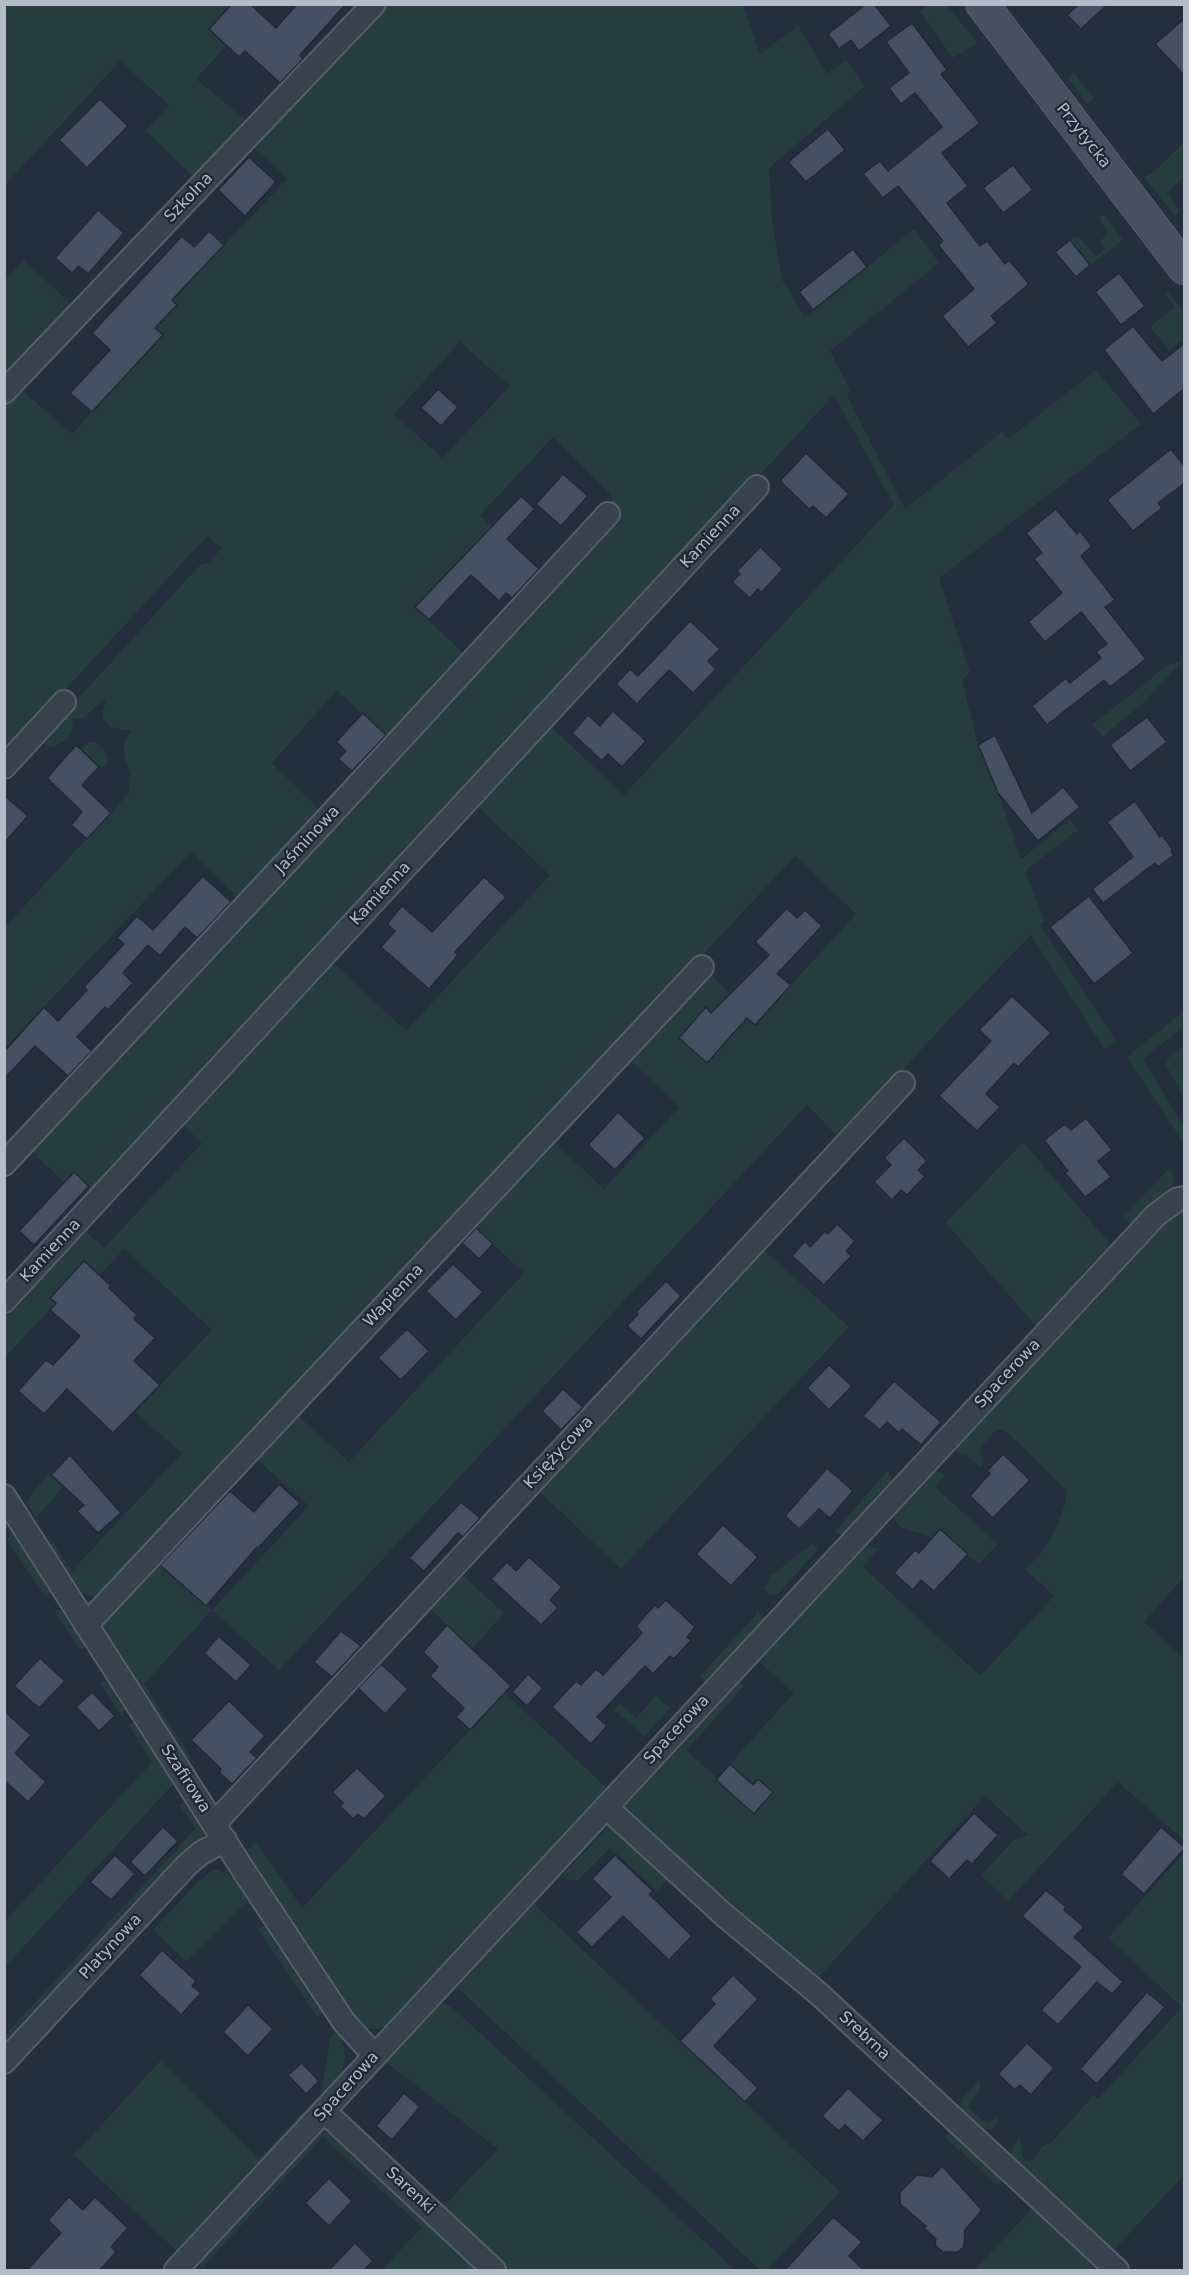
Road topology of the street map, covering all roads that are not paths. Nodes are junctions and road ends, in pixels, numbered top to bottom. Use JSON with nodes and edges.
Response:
{"nodes":[{"id":1,"x":374,"y":4,"type":"edge"},
{"id":2,"x":982,"y":4,"type":"edge"},
{"id":3,"x":1185,"y":268,"type":"edge"},
{"id":4,"x":4,"y":392,"type":"edge"},
{"id":5,"x":757,"y":487,"type":"dead end"},
{"id":6,"x":609,"y":514,"type":"dead end"},
{"id":7,"x":64,"y":702,"type":"dead end"},
{"id":8,"x":4,"y":767,"type":"edge"},
{"id":9,"x":702,"y":967,"type":"dead end"},
{"id":10,"x":903,"y":1083,"type":"dead end"},
{"id":11,"x":4,"y":1164,"type":"edge"},
{"id":12,"x":1185,"y":1198,"type":"edge"},
{"id":13,"x":4,"y":1301,"type":"edge"},
{"id":14,"x":4,"y":1496,"type":"edge"},
{"id":15,"x":86,"y":1625,"type":"junction"},
{"id":16,"x":606,"y":1807,"type":"junction"},
{"id":17,"x":219,"y":1832,"type":"junction"},
{"id":18,"x":375,"y":2056,"type":"junction"},
{"id":19,"x":4,"y":2062,"type":"edge"},
{"id":20,"x":325,"y":2112,"type":"junction"},
{"id":21,"x":180,"y":2269,"type":"edge"},
{"id":22,"x":494,"y":2271,"type":"edge"},
{"id":23,"x":1117,"y":2271,"type":"edge"}],
"edges":[{"from":1,"to":4,"type":"street","name":"Szkolna"},
{"from":2,"to":3,"type":"main road","name":"Przytycka"},
{"from":5,"to":13,"type":"street","name":"Kamienna"},
{"from":6,"to":11,"type":"street","name":"Jaśminowa"},
{"from":7,"to":8,"type":"street"},
{"from":9,"to":15,"type":"street","name":"Wapienna"},
{"from":10,"to":17,"type":"street","name":"Księżycowa"},
{"from":12,"to":16,"type":"street","name":"Spacerowa"},
{"from":14,"to":15,"type":"street","name":"Szafirowa"},
{"from":15,"to":17,"type":"street","name":"Szafirowa"},
{"from":16,"to":18,"type":"street","name":"Spacerowa"},
{"from":16,"to":23,"type":"street","name":"Srebrna"},
{"from":17,"to":18,"type":"street","name":"Szafirowa"},
{"from":17,"to":19,"type":"street","name":"Platynowa"},
{"from":18,"to":20,"type":"street","name":"Spacerowa"},
{"from":20,"to":21,"type":"street","name":"Spacerowa"},
{"from":20,"to":22,"type":"street","name":"Sarenki"}]}
